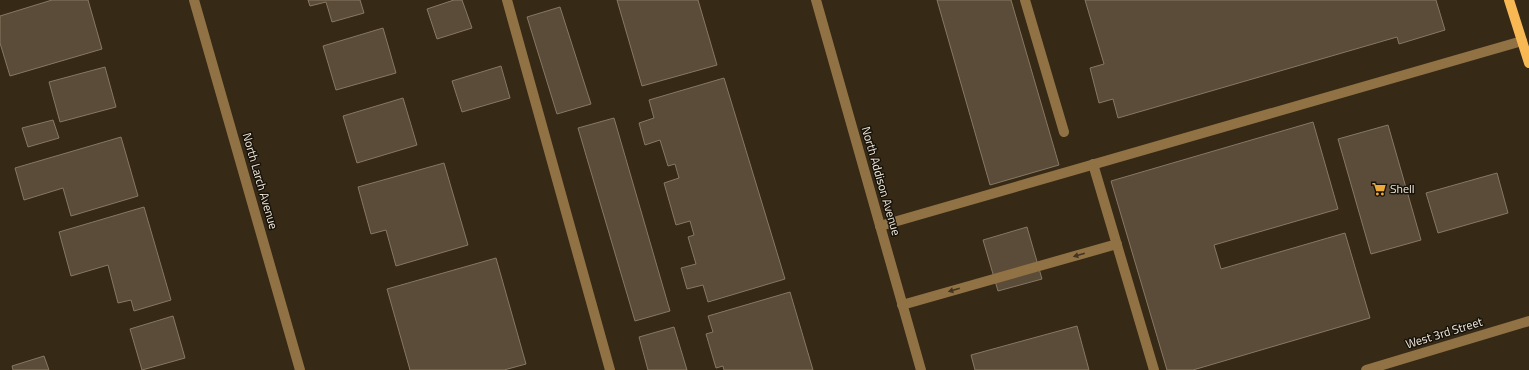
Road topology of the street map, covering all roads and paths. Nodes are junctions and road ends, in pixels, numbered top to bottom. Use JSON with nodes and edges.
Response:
{"nodes":[{"id":1,"x":194,"y":0,"type":"edge"},
{"id":2,"x":507,"y":0,"type":"edge"},
{"id":3,"x":816,"y":0,"type":"edge"},
{"id":4,"x":1025,"y":0,"type":"edge"},
{"id":5,"x":1510,"y":0,"type":"edge"},
{"id":6,"x":1522,"y":41,"type":"junction"},
{"id":7,"x":1529,"y":62,"type":"edge"},
{"id":8,"x":1064,"y":132,"type":"dead end"},
{"id":9,"x":1093,"y":164,"type":"junction"},
{"id":10,"x":880,"y":226,"type":"junction"},
{"id":11,"x":1117,"y":244,"type":"junction"},
{"id":12,"x":902,"y":305,"type":"junction"},
{"id":13,"x":1529,"y":320,"type":"edge"},
{"id":14,"x":300,"y":370,"type":"edge"},
{"id":15,"x":610,"y":370,"type":"edge"},
{"id":16,"x":921,"y":370,"type":"edge"},
{"id":17,"x":1154,"y":370,"type":"edge"},
{"id":18,"x":1366,"y":370,"type":"edge"}],
"edges":[{"from":1,"to":14,"type":"street","name":"North Larch Avenue"},
{"from":2,"to":15,"type":"street"},
{"from":3,"to":10,"type":"street","name":"North Addison Avenue"},
{"from":4,"to":8,"type":"street"},
{"from":5,"to":6,"type":"main road"},
{"from":6,"to":7,"type":"main road"},
{"from":6,"to":9,"type":"street"},
{"from":9,"to":10,"type":"street"},
{"from":9,"to":11,"type":"street"},
{"from":10,"to":12,"type":"street","name":"North Addison Avenue"},
{"from":11,"to":12,"type":"street","one_way":true},
{"from":11,"to":17,"type":"street"},
{"from":12,"to":16,"type":"street","name":"North Addison Avenue"},
{"from":13,"to":18,"type":"street","name":"West 3rd Street"}]}
